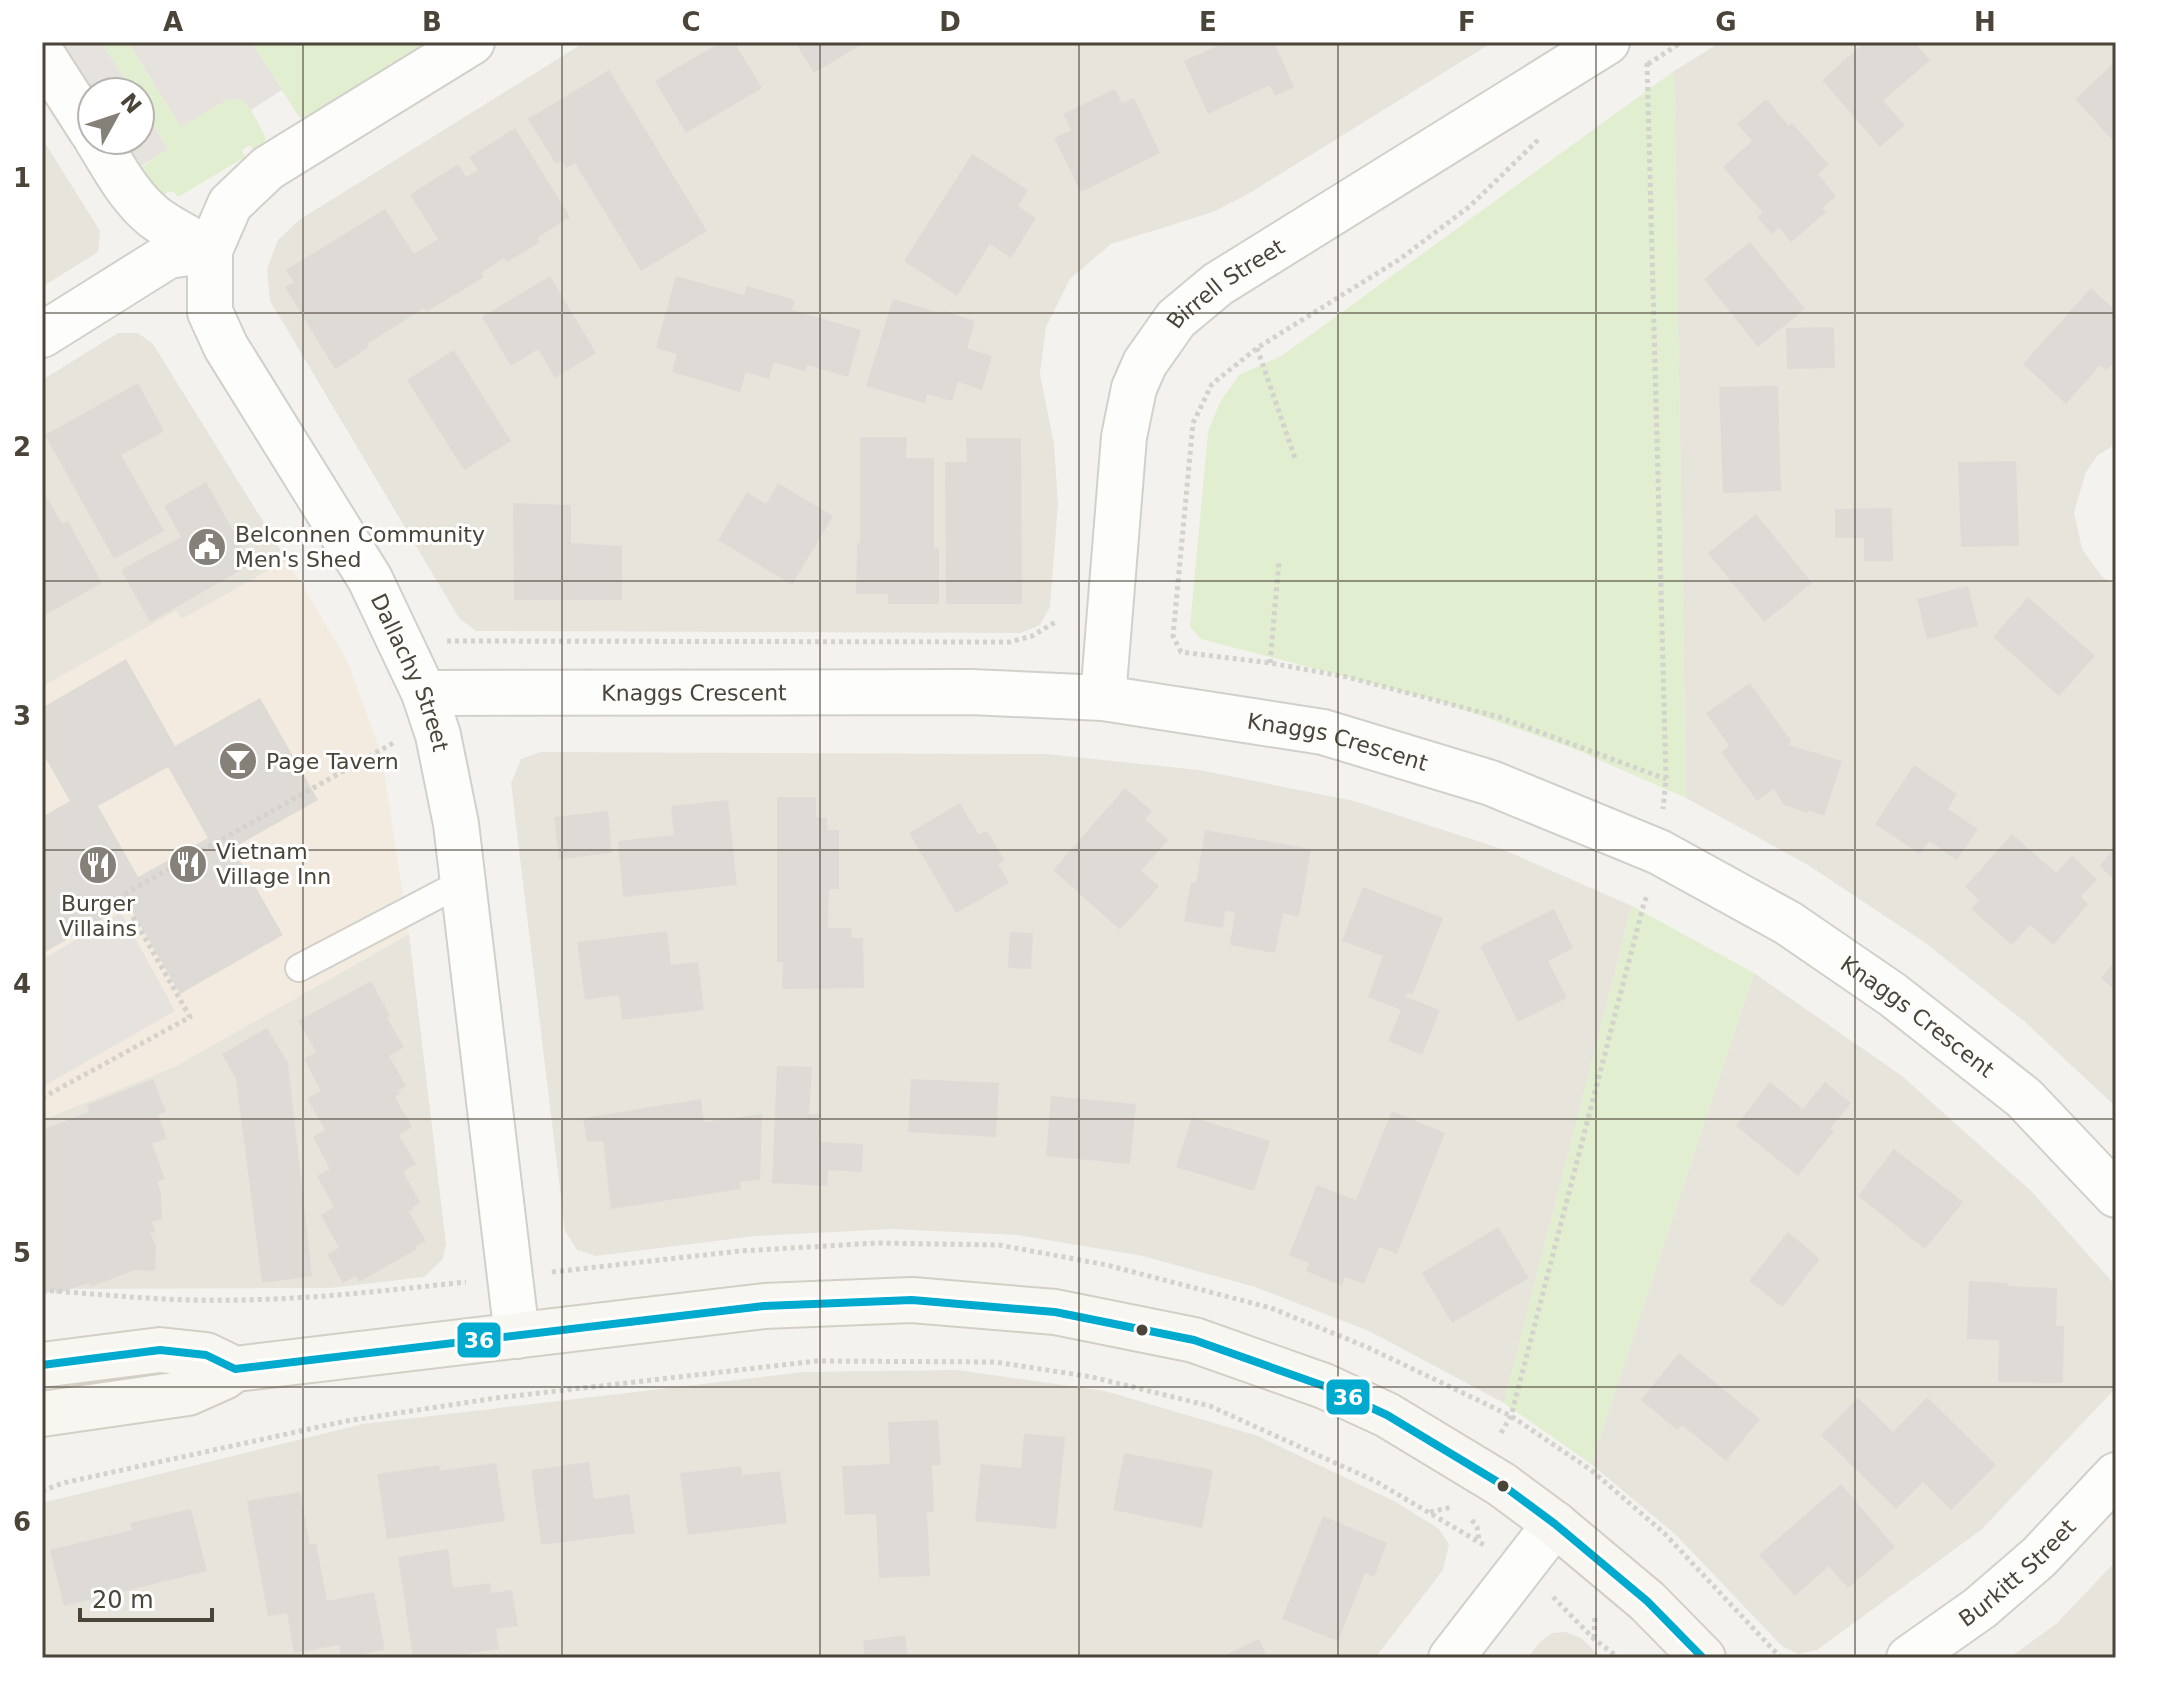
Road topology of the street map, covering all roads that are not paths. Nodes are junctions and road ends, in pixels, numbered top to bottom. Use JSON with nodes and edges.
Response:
{"nodes":[{"id":1,"x":472,"y":42,"type":"edge"},
{"id":2,"x":1627,"y":48,"type":"edge"},
{"id":3,"x":42,"y":54,"type":"edge"},
{"id":4,"x":76,"y":107,"type":"edge"},
{"id":5,"x":107,"y":156,"type":"edge"},
{"id":6,"x":210,"y":250,"type":"junction"},
{"id":7,"x":42,"y":335,"type":"edge"},
{"id":8,"x":424,"y":693,"type":"junction"},
{"id":9,"x":1103,"y":698,"type":"junction"},
{"id":10,"x":463,"y":882,"type":"junction"},
{"id":11,"x":299,"y":968,"type":"dead end"},
{"id":12,"x":2116,"y":1195,"type":"edge"},
{"id":13,"x":517,"y":1336,"type":"junction"},
{"id":14,"x":42,"y":1365,"type":"edge"},
{"id":15,"x":235,"y":1369,"type":"junction"},
{"id":16,"x":42,"y":1414,"type":"edge"},
{"id":17,"x":2116,"y":1475,"type":"edge"},
{"id":18,"x":1555,"y":1524,"type":"junction"},
{"id":19,"x":1451,"y":1658,"type":"edge"},
{"id":20,"x":1703,"y":1658,"type":"edge"},
{"id":21,"x":1909,"y":1658,"type":"edge"}],
"edges":[{"from":1,"to":6,"type":"street","name":"Dallachy Street"},
{"from":2,"to":9,"type":"street","name":"Birrell Street"},
{"from":3,"to":4,"type":"street"},
{"from":5,"to":6,"type":"street"},
{"from":6,"to":7,"type":"street"},
{"from":6,"to":8,"type":"street","name":"Dallachy Street"},
{"from":8,"to":9,"type":"street","name":"Knaggs Crescent"},
{"from":8,"to":10,"type":"street","name":"Dallachy Street"},
{"from":9,"to":12,"type":"street","name":"Knaggs Crescent"},
{"from":10,"to":11,"type":"lane"},
{"from":10,"to":13,"type":"street","name":"Dallachy Street"},
{"from":13,"to":15,"type":"street"},
{"from":13,"to":18,"type":"street"},
{"from":14,"to":15,"type":"street"},
{"from":15,"to":16,"type":"street"},
{"from":17,"to":21,"type":"street","name":"Burkitt Street"},
{"from":18,"to":19,"type":"street"},
{"from":18,"to":20,"type":"street"}]}
